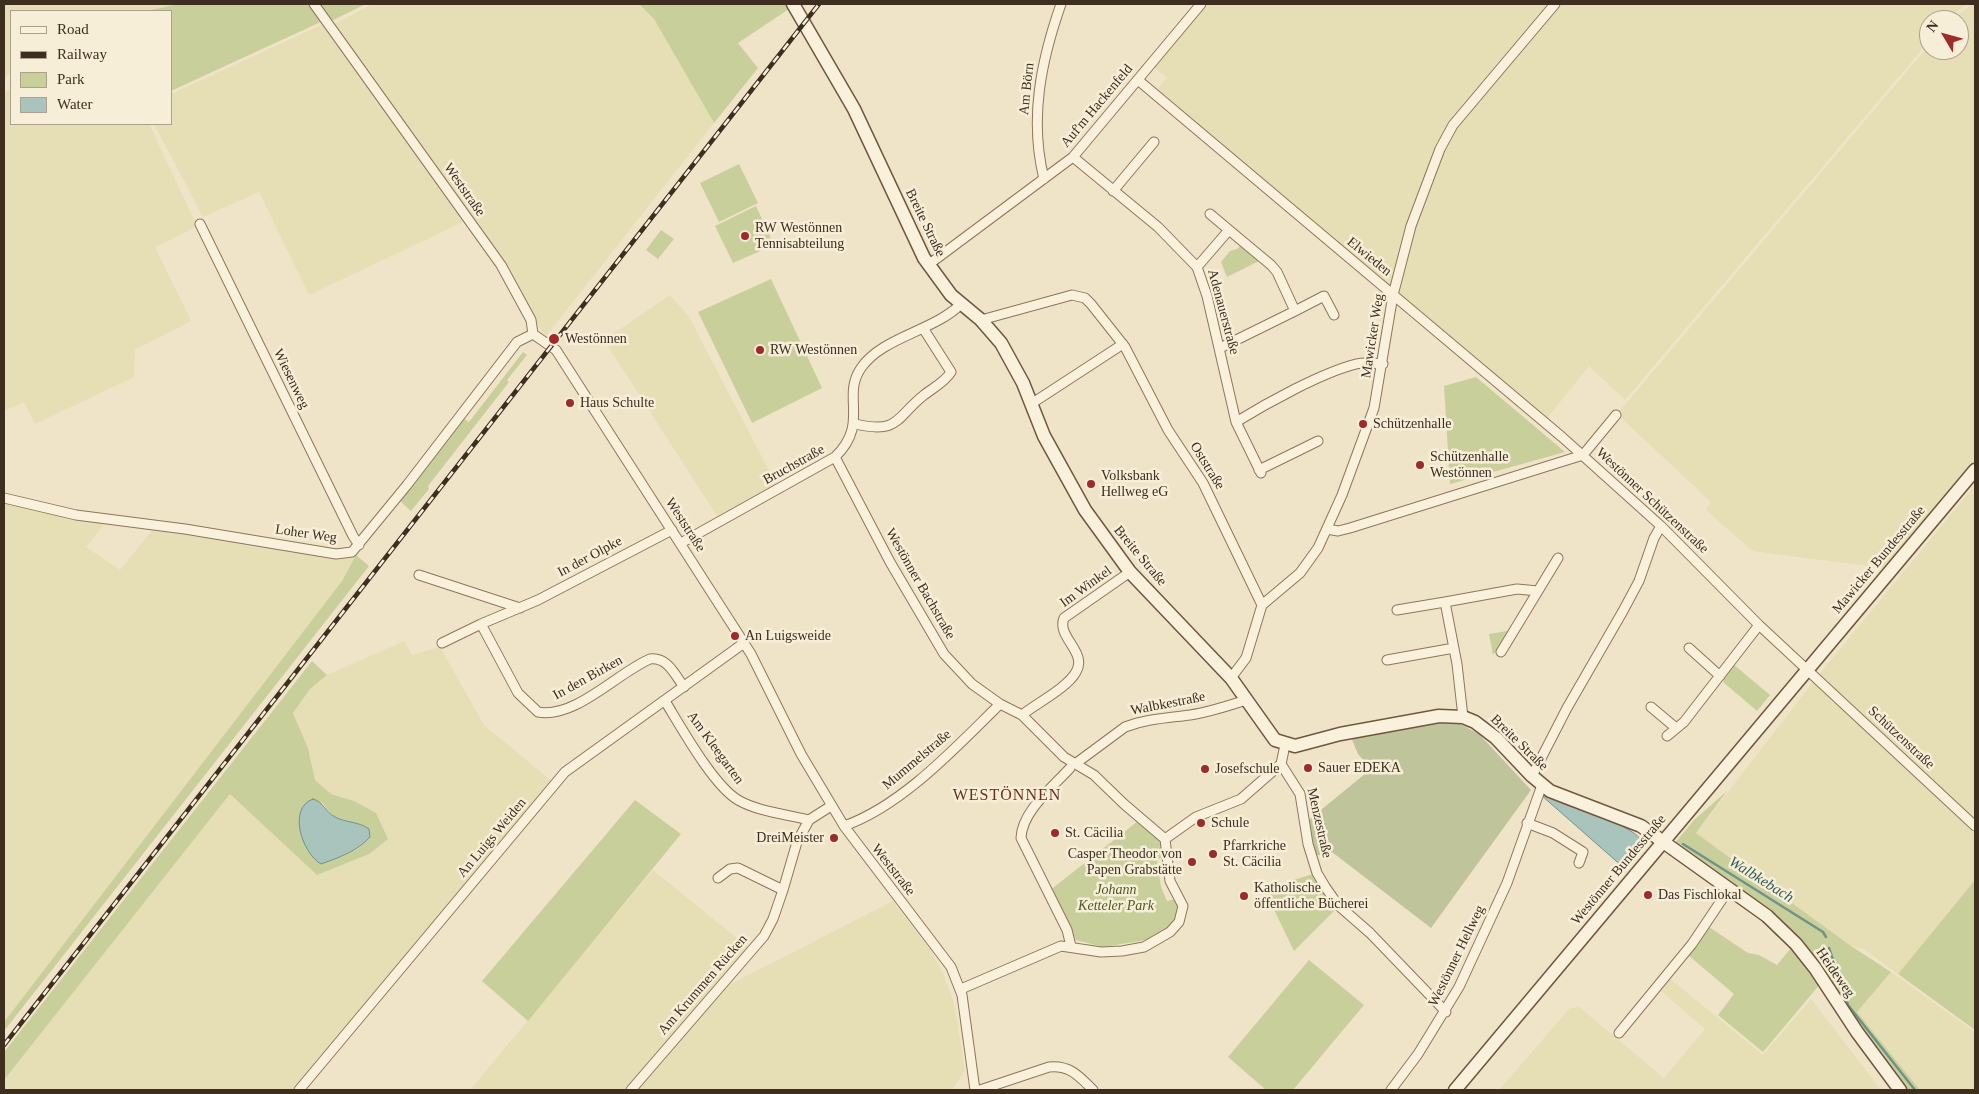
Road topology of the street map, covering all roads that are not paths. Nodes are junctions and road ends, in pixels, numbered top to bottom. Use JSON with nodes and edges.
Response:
{"nodes":[{"id":1,"x":314,"y":4,"type":"edge"},
{"id":2,"x":793,"y":4,"type":"edge"},
{"id":3,"x":1061,"y":4,"type":"edge"},
{"id":4,"x":1201,"y":4,"type":"edge"},
{"id":5,"x":1555,"y":4,"type":"edge"},
{"id":6,"x":1138,"y":80,"type":"junction"},
{"id":7,"x":1154,"y":142,"type":"dead end"},
{"id":8,"x":1072,"y":157,"type":"junction"},
{"id":9,"x":1044,"y":179,"type":"junction"},
{"id":10,"x":1113,"y":191,"type":"junction"},
{"id":11,"x":1210,"y":214,"type":"dead end"},
{"id":12,"x":200,"y":224,"type":"dead end"},
{"id":13,"x":1229,"y":230,"type":"junction"},
{"id":14,"x":928,"y":265,"type":"junction"},
{"id":15,"x":1197,"y":267,"type":"junction"},
{"id":16,"x":1393,"y":295,"type":"junction"},
{"id":17,"x":961,"y":304,"type":"junction"},
{"id":18,"x":1295,"y":312,"type":"junction"},
{"id":19,"x":1334,"y":315,"type":"dead end"},
{"id":20,"x":981,"y":320,"type":"junction"},
{"id":21,"x":923,"y":328,"type":"junction"},
{"id":22,"x":533,"y":334,"type":"junction"},
{"id":23,"x":1123,"y":344,"type":"junction"},
{"id":24,"x":1220,"y":348,"type":"junction"},
{"id":25,"x":1383,"y":364,"type":"junction"},
{"id":26,"x":1031,"y":404,"type":"junction"},
{"id":27,"x":1616,"y":414,"type":"dead end"},
{"id":28,"x":1236,"y":422,"type":"junction"},
{"id":29,"x":855,"y":424,"type":"junction"},
{"id":30,"x":1318,"y":441,"type":"dead end"},
{"id":31,"x":1582,"y":455,"type":"junction"},
{"id":32,"x":836,"y":457,"type":"junction"},
{"id":33,"x":1975,"y":470,"type":"edge"},
{"id":34,"x":4,"y":498,"type":"edge"},
{"id":35,"x":1660,"y":526,"type":"junction"},
{"id":36,"x":1327,"y":529,"type":"junction"},
{"id":37,"x":672,"y":530,"type":"junction"},
{"id":38,"x":681,"y":543,"type":"junction"},
{"id":39,"x":360,"y":545,"type":"junction"},
{"id":40,"x":1558,"y":558,"type":"dead end"},
{"id":41,"x":1130,"y":572,"type":"junction"},
{"id":42,"x":419,"y":575,"type":"dead end"},
{"id":43,"x":1538,"y":591,"type":"junction"},
{"id":44,"x":1445,"y":602,"type":"junction"},
{"id":45,"x":1262,"y":605,"type":"junction"},
{"id":46,"x":520,"y":608,"type":"junction"},
{"id":47,"x":1397,"y":610,"type":"dead end"},
{"id":48,"x":481,"y":624,"type":"junction"},
{"id":49,"x":1759,"y":625,"type":"junction"},
{"id":50,"x":744,"y":642,"type":"junction"},
{"id":51,"x":442,"y":643,"type":"dead end"},
{"id":52,"x":1454,"y":648,"type":"junction"},
{"id":53,"x":1689,"y":648,"type":"dead end"},
{"id":54,"x":1501,"y":652,"type":"dead end"},
{"id":55,"x":1386,"y":660,"type":"dead end"},
{"id":56,"x":1807,"y":670,"type":"junction"},
{"id":57,"x":1720,"y":676,"type":"junction"},
{"id":58,"x":1231,"y":678,"type":"junction"},
{"id":59,"x":684,"y":687,"type":"junction"},
{"id":60,"x":1246,"y":700,"type":"junction"},
{"id":61,"x":664,"y":702,"type":"junction"},
{"id":62,"x":1000,"y":704,"type":"junction"},
{"id":63,"x":1651,"y":707,"type":"dead end"},
{"id":64,"x":1022,"y":715,"type":"junction"},
{"id":65,"x":1463,"y":717,"type":"junction"},
{"id":66,"x":1676,"y":728,"type":"junction"},
{"id":67,"x":1667,"y":736,"type":"dead end"},
{"id":68,"x":1285,"y":744,"type":"junction"},
{"id":69,"x":1281,"y":764,"type":"junction"},
{"id":70,"x":1073,"y":766,"type":"junction"},
{"id":71,"x":1532,"y":776,"type":"junction"},
{"id":72,"x":1542,"y":785,"type":"junction"},
{"id":73,"x":831,"y":806,"type":"junction"},
{"id":74,"x":809,"y":820,"type":"junction"},
{"id":75,"x":1526,"y":823,"type":"junction"},
{"id":76,"x":844,"y":826,"type":"junction"},
{"id":77,"x":1975,"y":826,"type":"edge"},
{"id":78,"x":1165,"y":839,"type":"junction"},
{"id":79,"x":1662,"y":842,"type":"junction"},
{"id":80,"x":1579,"y":863,"type":"dead end"},
{"id":81,"x":718,"y":878,"type":"dead end"},
{"id":82,"x":1729,"y":889,"type":"junction"},
{"id":83,"x":783,"y":890,"type":"junction"},
{"id":84,"x":1070,"y":946,"type":"junction"},
{"id":85,"x":961,"y":989,"type":"junction"},
{"id":86,"x":1446,"y":1012,"type":"junction"},
{"id":87,"x":1619,"y":1033,"type":"dead end"},
{"id":88,"x":299,"y":1090,"type":"edge"},
{"id":89,"x":631,"y":1090,"type":"edge"},
{"id":90,"x":975,"y":1090,"type":"edge"},
{"id":91,"x":980,"y":1090,"type":"edge"},
{"id":92,"x":1093,"y":1090,"type":"edge"},
{"id":93,"x":1391,"y":1090,"type":"edge"},
{"id":94,"x":1455,"y":1090,"type":"edge"},
{"id":95,"x":1900,"y":1090,"type":"edge"}],
"edges":[{"from":1,"to":22,"type":"street","name":"Weststraße"},
{"from":2,"to":14,"type":"street","name":"Breite Straße"},
{"from":3,"to":9,"type":"street","name":"Am Börn"},
{"from":4,"to":6,"type":"street","name":"Auf'm Hackenfeld"},
{"from":5,"to":16,"type":"street","name":"Mawicker Weg"},
{"from":6,"to":8,"type":"street","name":"Auf'm Hackenfeld"},
{"from":6,"to":16,"type":"street","name":"Elwieden"},
{"from":7,"to":10,"type":"street"},
{"from":8,"to":9,"type":"street","name":"Auf'm Hackenfeld"},
{"from":8,"to":10,"type":"street","name":"Adenauerstraße"},
{"from":9,"to":14,"type":"street","name":"Auf'm Hackenfeld"},
{"from":10,"to":15,"type":"street","name":"Adenauerstraße"},
{"from":11,"to":13,"type":"street"},
{"from":12,"to":39,"type":"street","name":"Wiesenweg"},
{"from":13,"to":15,"type":"street"},
{"from":13,"to":18,"type":"street"},
{"from":14,"to":17,"type":"street","name":"Breite Straße"},
{"from":15,"to":24,"type":"street","name":"Adenauerstraße"},
{"from":16,"to":25,"type":"street","name":"Mawicker Weg"},
{"from":16,"to":31,"type":"street","name":"Elwieden"},
{"from":17,"to":20,"type":"street","name":"Breite Straße"},
{"from":17,"to":21,"type":"street","name":"Bruchstraße"},
{"from":18,"to":19,"type":"street"},
{"from":18,"to":24,"type":"street"},
{"from":20,"to":23,"type":"street","name":"Oststraße"},
{"from":20,"to":26,"type":"street","name":"Breite Straße"},
{"from":21,"to":29,"type":"street","name":"Bruchstraße"},
{"from":21,"to":29,"type":"street"},
{"from":22,"to":37,"type":"street","name":"Weststraße"},
{"from":22,"to":39,"type":"street"},
{"from":23,"to":26,"type":"street"},
{"from":23,"to":45,"type":"street","name":"Oststraße"},
{"from":24,"to":28,"type":"street","name":"Adenauerstraße"},
{"from":25,"to":28,"type":"street"},
{"from":25,"to":36,"type":"street","name":"Mawicker Weg"},
{"from":26,"to":41,"type":"street","name":"Breite Straße"},
{"from":27,"to":31,"type":"street"},
{"from":28,"to":30,"type":"street","name":"Adenauerstraße"},
{"from":29,"to":32,"type":"street","name":"Bruchstraße"},
{"from":31,"to":35,"type":"street","name":"Westönner Schützenstraße"},
{"from":31,"to":36,"type":"street","name":"Westönner Schützenstraße"},
{"from":32,"to":38,"type":"street","name":"Bruchstraße"},
{"from":32,"to":62,"type":"street","name":"Westönner Bachstraße"},
{"from":33,"to":56,"type":"street","name":"Mawicker Bundesstraße"},
{"from":34,"to":39,"type":"street","name":"Loher Weg"},
{"from":35,"to":49,"type":"street","name":"Westönner Schützenstraße"},
{"from":35,"to":71,"type":"street"},
{"from":36,"to":45,"type":"street","name":"Mawicker Weg"},
{"from":37,"to":38,"type":"street","name":"Weststraße"},
{"from":37,"to":46,"type":"street","name":"In der Olpke"},
{"from":38,"to":50,"type":"street","name":"Weststraße"},
{"from":40,"to":43,"type":"street"},
{"from":41,"to":58,"type":"street","name":"Breite Straße"},
{"from":41,"to":64,"type":"street","name":"Im Winkel"},
{"from":42,"to":46,"type":"street"},
{"from":43,"to":44,"type":"street"},
{"from":43,"to":54,"type":"street"},
{"from":44,"to":47,"type":"street"},
{"from":44,"to":52,"type":"street"},
{"from":45,"to":58,"type":"street"},
{"from":46,"to":48,"type":"street","name":"In der Olpke"},
{"from":48,"to":51,"type":"street","name":"In der Olpke"},
{"from":48,"to":59,"type":"street","name":"In den Birken"},
{"from":49,"to":56,"type":"street","name":"Westönner Schützenstraße"},
{"from":49,"to":57,"type":"street"},
{"from":50,"to":59,"type":"street","name":"An Luigs Weiden"},
{"from":50,"to":73,"type":"street","name":"Weststraße"},
{"from":52,"to":55,"type":"street"},
{"from":52,"to":65,"type":"street"},
{"from":53,"to":57,"type":"street"},
{"from":56,"to":77,"type":"street","name":"Schützenstraße"},
{"from":56,"to":79,"type":"street","name":"Westönner Bundesstraße"},
{"from":57,"to":66,"type":"street"},
{"from":58,"to":60,"type":"street","name":"Breite Straße"},
{"from":59,"to":61,"type":"street","name":"An Luigs Weiden"},
{"from":60,"to":68,"type":"street","name":"Breite Straße"},
{"from":60,"to":70,"type":"street","name":"Walbkestraße"},
{"from":61,"to":74,"type":"street","name":"Am Kleegarten"},
{"from":61,"to":88,"type":"street","name":"An Luigs Weiden"},
{"from":62,"to":64,"type":"street","name":"Westönner Bachstraße"},
{"from":62,"to":76,"type":"street","name":"Mummelstraße"},
{"from":63,"to":66,"type":"street"},
{"from":64,"to":70,"type":"street","name":"Westönner Bachstraße"},
{"from":65,"to":68,"type":"street","name":"Breite Straße"},
{"from":65,"to":71,"type":"street","name":"Breite Straße"},
{"from":66,"to":67,"type":"street"},
{"from":68,"to":69,"type":"street"},
{"from":69,"to":78,"type":"street"},
{"from":69,"to":86,"type":"street","name":"Menzestraße"},
{"from":70,"to":78,"type":"street","name":"Westönner Bachstraße"},
{"from":70,"to":84,"type":"street","name":"Walbkestraße"},
{"from":71,"to":72,"type":"street","name":"Breite Straße"},
{"from":72,"to":75,"type":"street","name":"Westönner Hellweg"},
{"from":72,"to":79,"type":"street","name":"Breite Straße"},
{"from":73,"to":74,"type":"street"},
{"from":73,"to":76,"type":"street","name":"Weststraße"},
{"from":74,"to":83,"type":"street","name":"Am Krummen Rücken"},
{"from":75,"to":80,"type":"street"},
{"from":75,"to":86,"type":"street","name":"Westönner Hellweg"},
{"from":76,"to":85,"type":"street","name":"Weststraße"},
{"from":78,"to":84,"type":"street"},
{"from":79,"to":82,"type":"street","name":"Heideweg"},
{"from":79,"to":94,"type":"street","name":"Westönner Bundesstraße"},
{"from":81,"to":83,"type":"street"},
{"from":82,"to":87,"type":"street"},
{"from":82,"to":95,"type":"street","name":"Heideweg"},
{"from":83,"to":89,"type":"street","name":"Am Krummen Rücken"},
{"from":84,"to":85,"type":"street"},
{"from":85,"to":90,"type":"street","name":"Weststraße"},
{"from":86,"to":93,"type":"street","name":"Westönner Hellweg"},
{"from":91,"to":92,"type":"street"}]}
